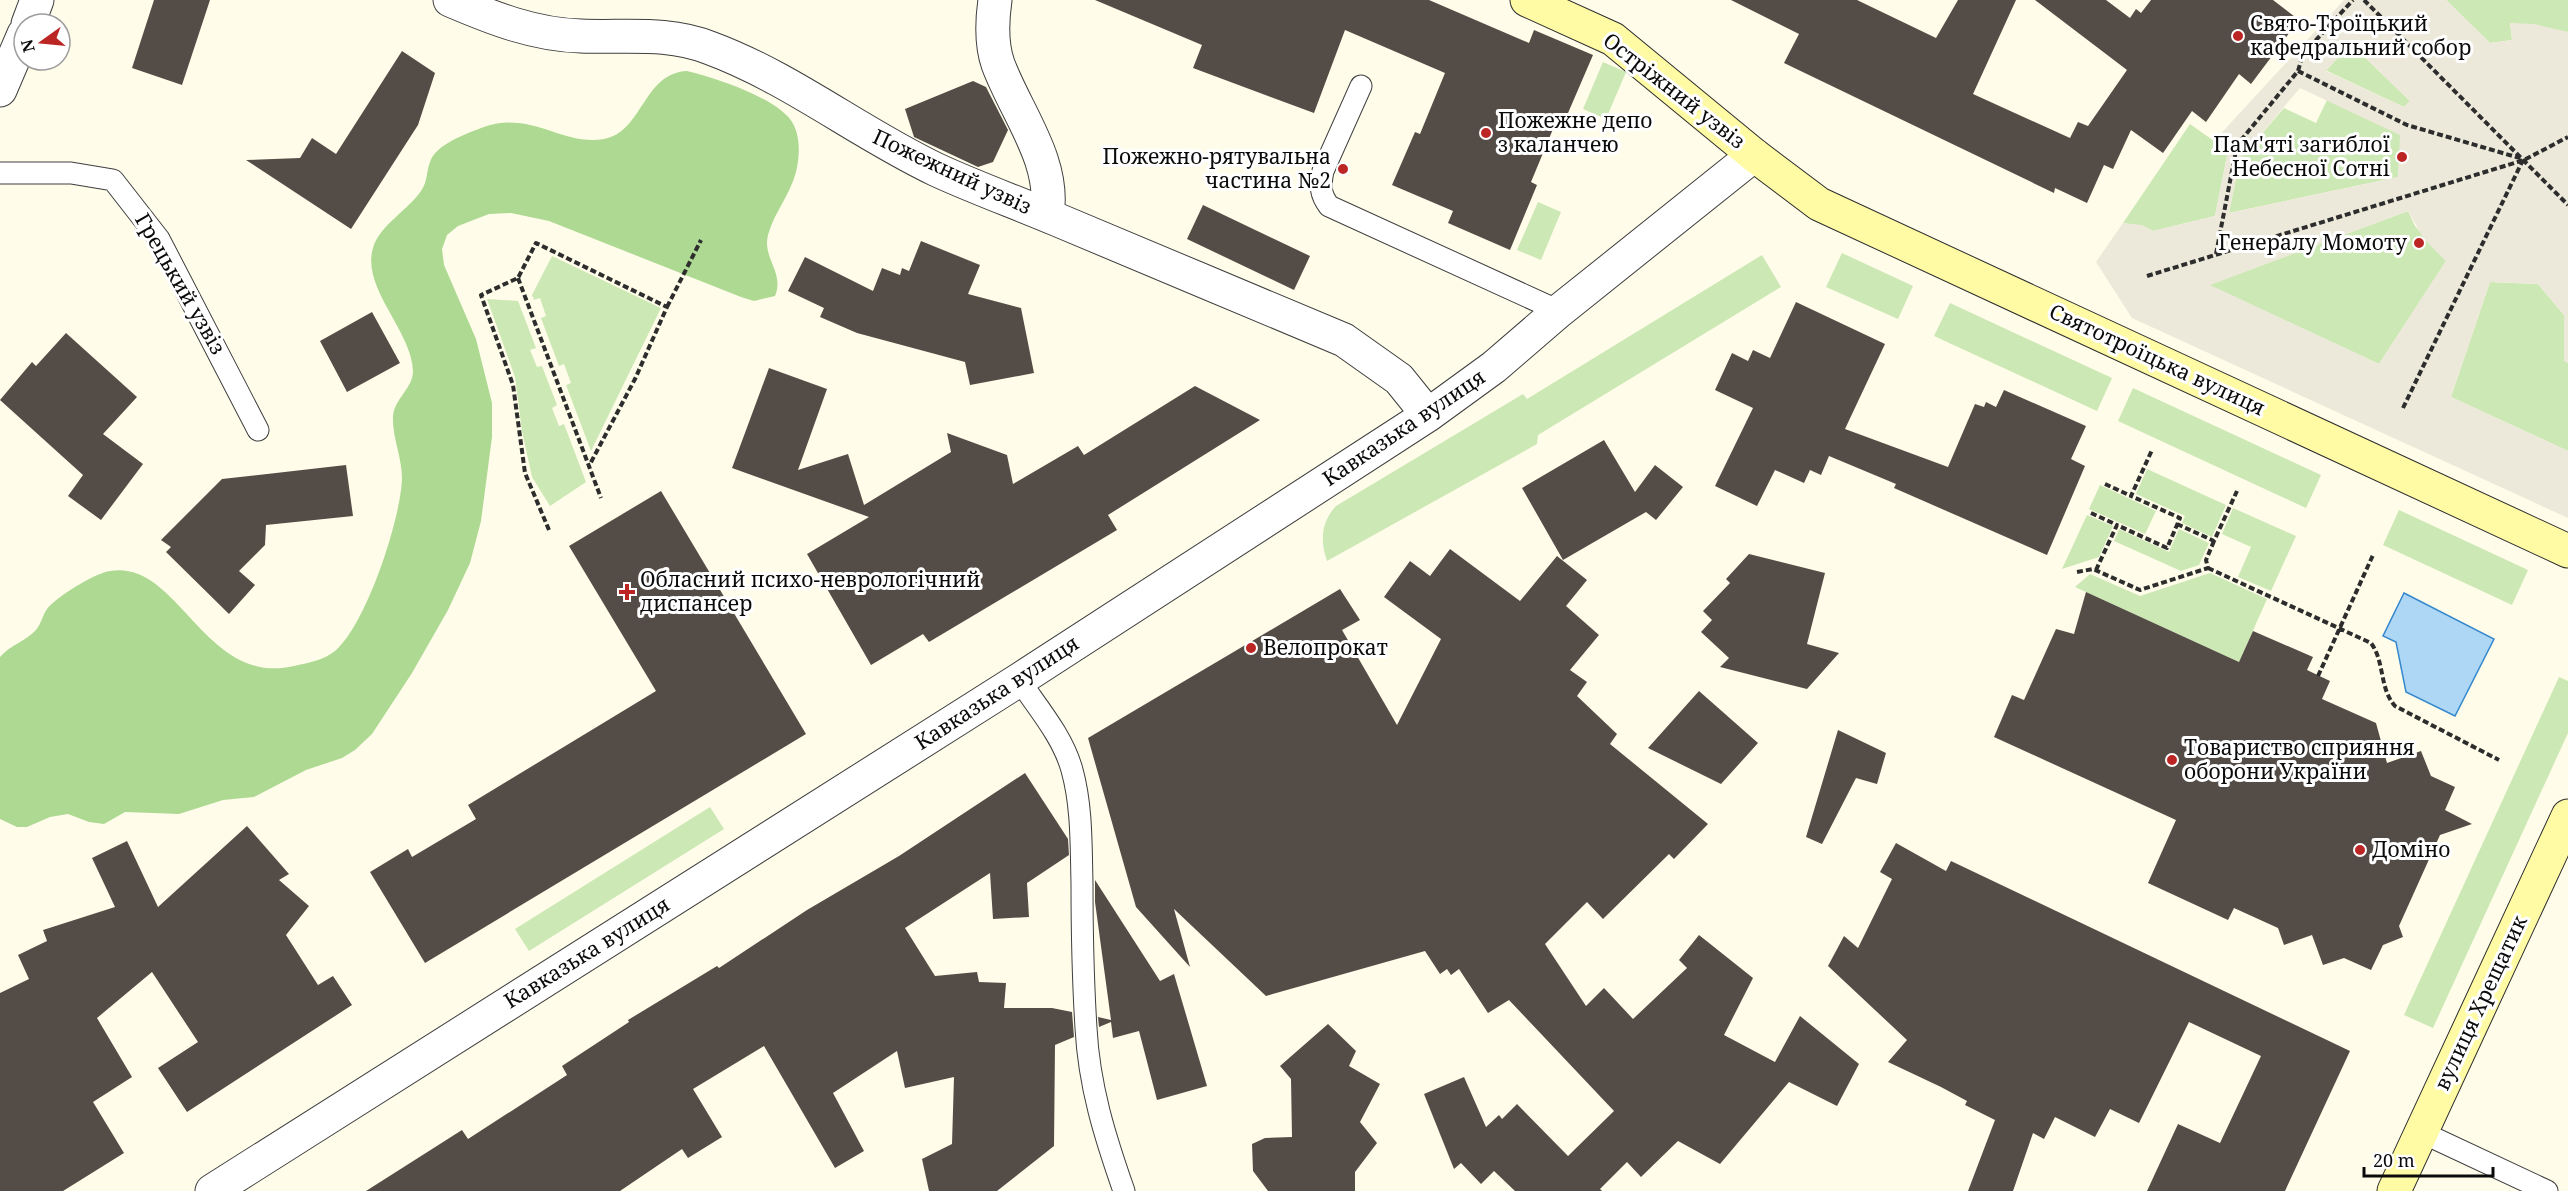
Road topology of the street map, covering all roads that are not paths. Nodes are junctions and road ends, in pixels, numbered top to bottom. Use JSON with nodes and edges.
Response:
{"nodes":[{"id":1,"x":450,"y":0,"type":"edge"},
{"id":2,"x":995,"y":0,"type":"edge"},
{"id":3,"x":1527,"y":0,"type":"edge"},
{"id":4,"x":12,"y":62,"type":"edge"},
{"id":5,"x":1361,"y":86,"type":"dead end"},
{"id":6,"x":0,"y":90,"type":"edge"},
{"id":7,"x":1754,"y":155,"type":"junction"},
{"id":8,"x":0,"y":173,"type":"edge"},
{"id":9,"x":1047,"y":215,"type":"junction"},
{"id":10,"x":1559,"y":310,"type":"junction"},
{"id":11,"x":1428,"y":415,"type":"junction"},
{"id":12,"x":258,"y":430,"type":"dead end"},
{"id":13,"x":2568,"y":551,"type":"edge"},
{"id":14,"x":1019,"y":680,"type":"junction"},
{"id":15,"x":2568,"y":816,"type":"edge"},
{"id":16,"x":2421,"y":1132,"type":"junction"},
{"id":17,"x":228,"y":1187,"type":"edge"},
{"id":18,"x":1124,"y":1191,"type":"edge"},
{"id":19,"x":2394,"y":1191,"type":"edge"},
{"id":20,"x":2547,"y":1191,"type":"edge"}],
"edges":[{"from":1,"to":9,"type":"street","name":"Пожежний узвіз"},
{"from":2,"to":9,"type":"street"},
{"from":3,"to":7,"type":"street","name":"Остріжний узвіз"},
{"from":4,"to":6,"type":"street"},
{"from":5,"to":10,"type":"lane"},
{"from":7,"to":10,"type":"street","name":"Кавказька вулиця"},
{"from":7,"to":13,"type":"street","name":"Святотроїцька вулиця"},
{"from":8,"to":12,"type":"lane","name":"Грецький узвіз"},
{"from":9,"to":11,"type":"street","name":"Пожежний узвіз"},
{"from":10,"to":11,"type":"street","name":"Кавказька вулиця"},
{"from":11,"to":14,"type":"street","name":"Кавказька вулиця"},
{"from":14,"to":17,"type":"street","name":"Кавказька вулиця"},
{"from":14,"to":18,"type":"lane"},
{"from":15,"to":16,"type":"street","name":"вулиця Хрещатик"},
{"from":16,"to":19,"type":"street","name":"вулиця Хрещатик"},
{"from":16,"to":20,"type":"lane"}]}
